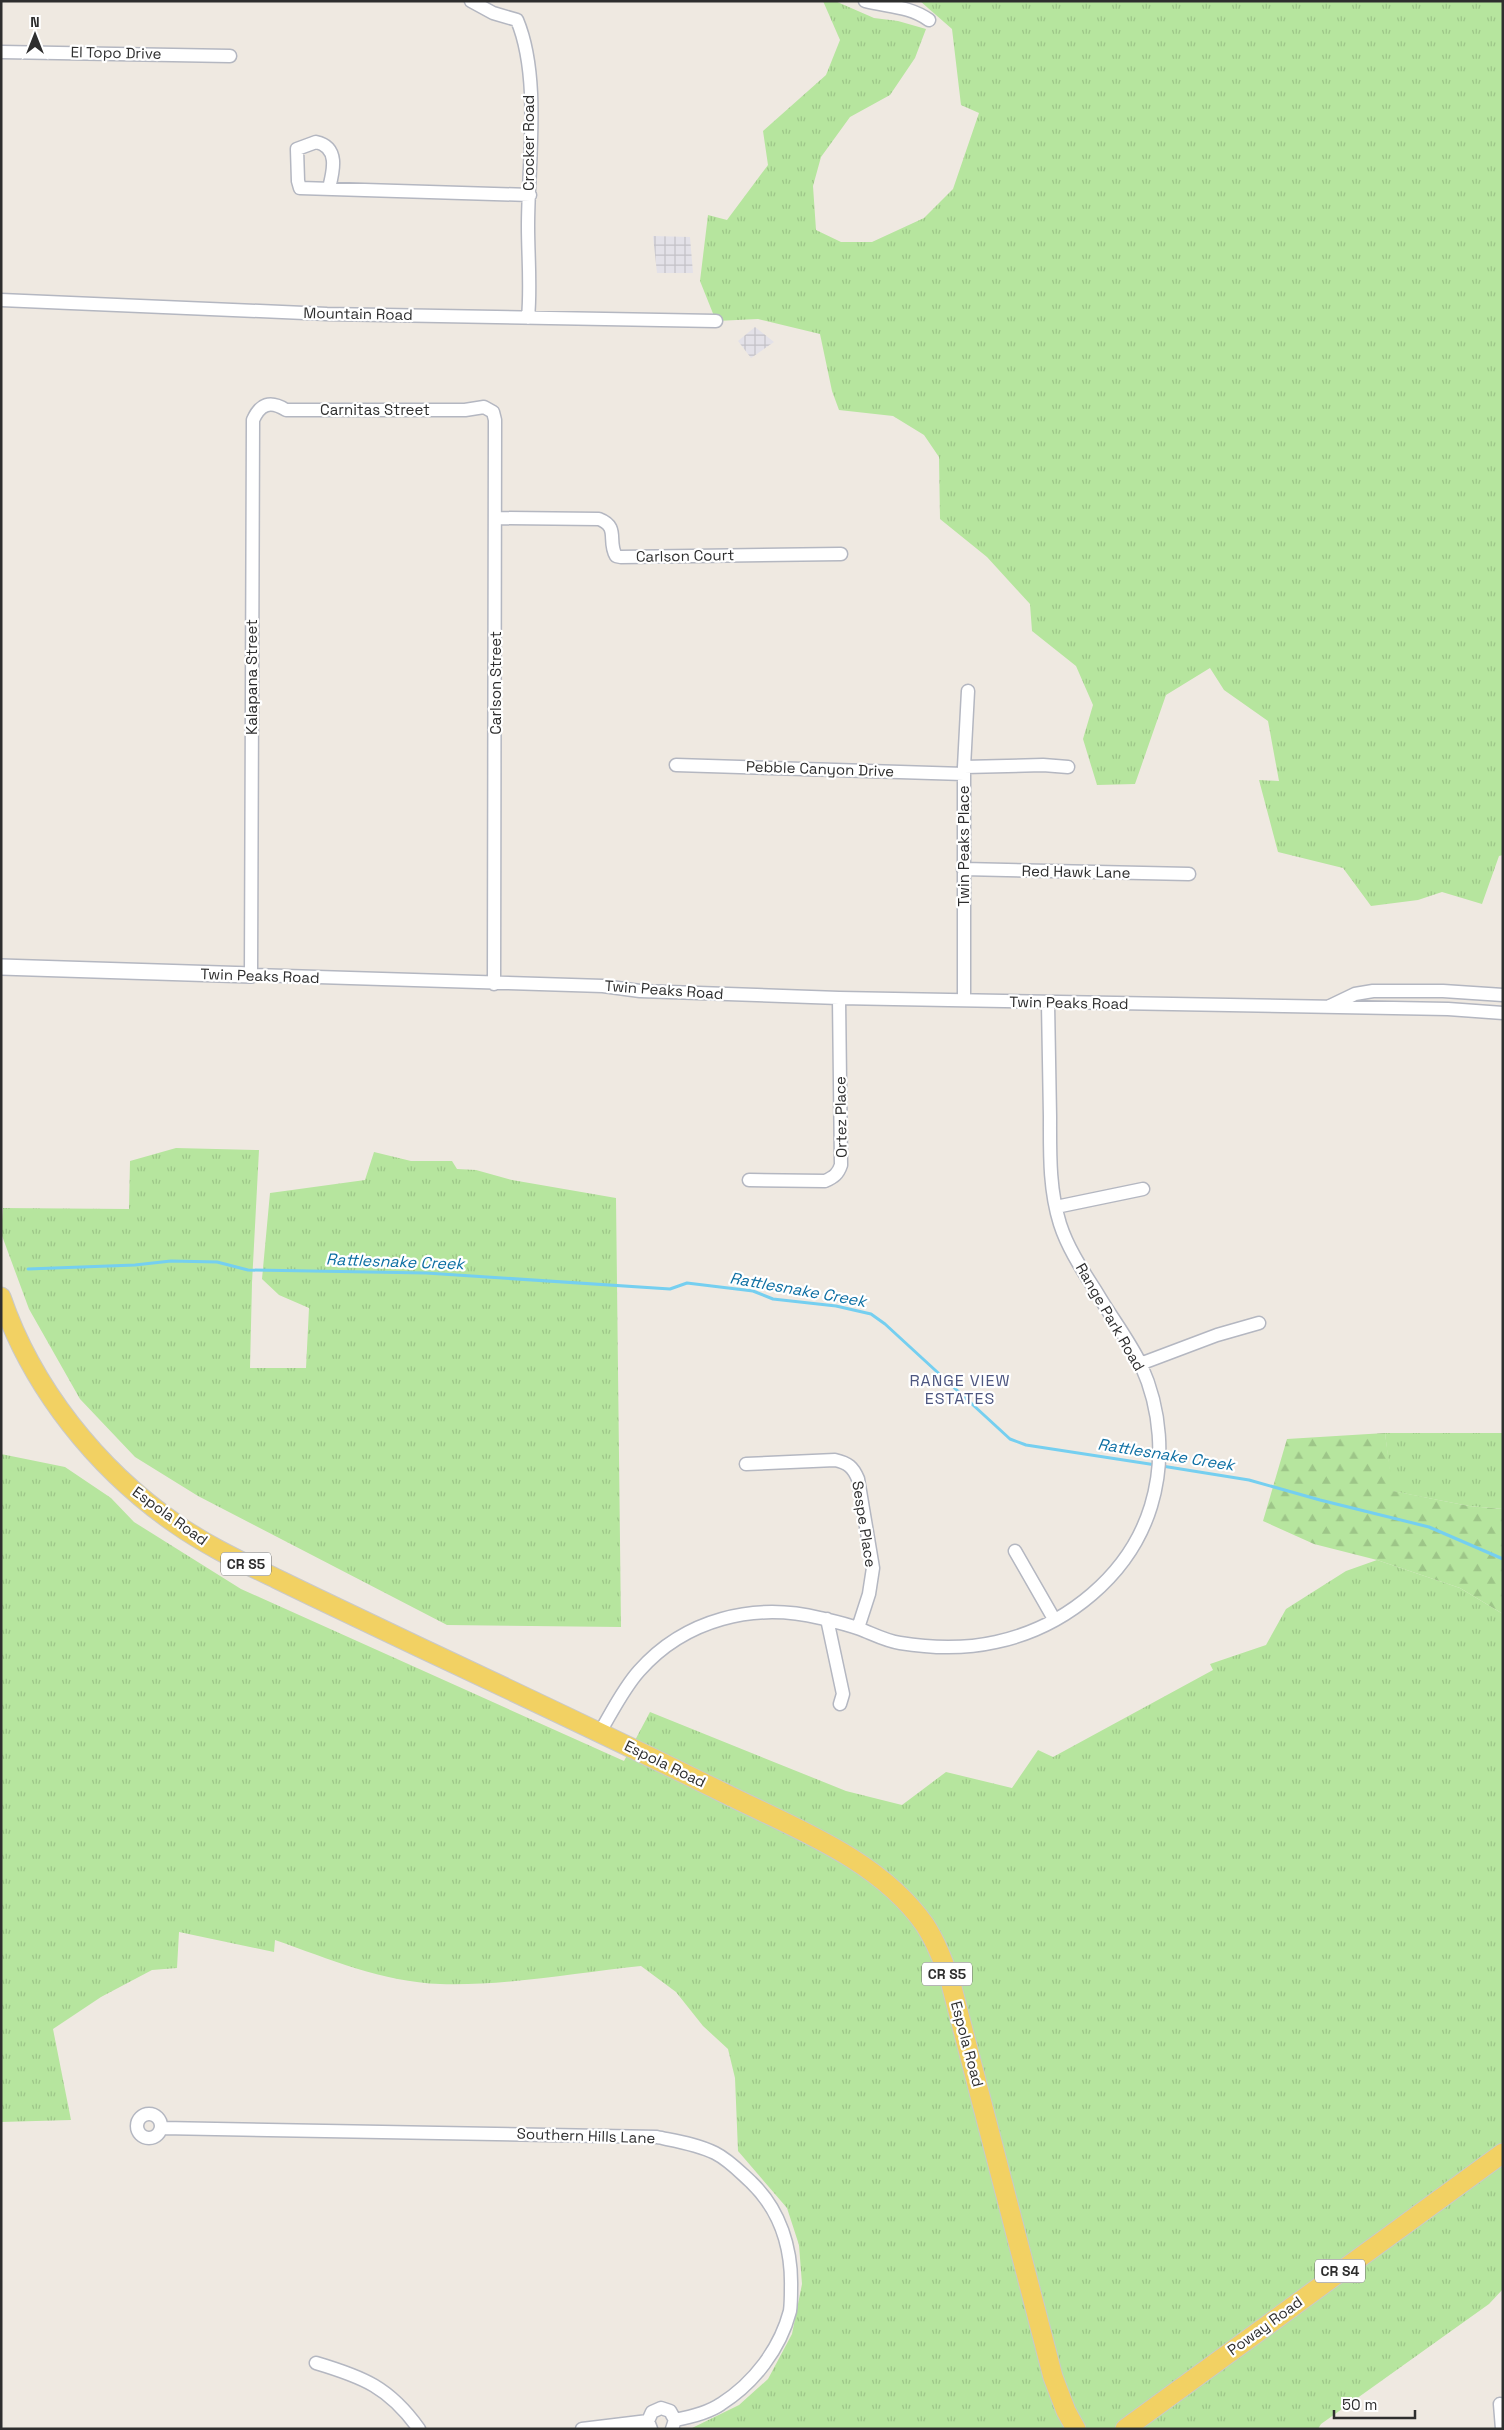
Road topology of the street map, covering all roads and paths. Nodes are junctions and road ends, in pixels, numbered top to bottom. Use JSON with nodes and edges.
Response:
{"nodes":[{"id":1,"x":471,"y":1,"type":"edge"},
{"id":2,"x":865,"y":1,"type":"edge"},
{"id":3,"x":930,"y":20,"type":"dead end"},
{"id":4,"x":1,"y":52,"type":"edge"},
{"id":5,"x":230,"y":56,"type":"dead end"},
{"id":6,"x":329,"y":188,"type":"dead end"},
{"id":7,"x":530,"y":195,"type":"junction"},
{"id":8,"x":1,"y":300,"type":"edge"},
{"id":9,"x":528,"y":318,"type":"junction"},
{"id":10,"x":716,"y":321,"type":"dead end"},
{"id":11,"x":286,"y":410,"type":"joint"},
{"id":12,"x":465,"y":410,"type":"joint"},
{"id":13,"x":497,"y":518,"type":"junction"},
{"id":14,"x":841,"y":554,"type":"dead end"},
{"id":15,"x":968,"y":691,"type":"dead end"},
{"id":16,"x":676,"y":765,"type":"dead end"},
{"id":17,"x":1068,"y":767,"type":"dead end"},
{"id":18,"x":964,"y":770,"type":"junction"},
{"id":19,"x":963,"y":869,"type":"junction"},
{"id":20,"x":1189,"y":874,"type":"dead end"},
{"id":21,"x":1,"y":967,"type":"edge"},
{"id":22,"x":251,"y":976,"type":"junction"},
{"id":23,"x":494,"y":984,"type":"junction"},
{"id":24,"x":1503,"y":994,"type":"edge"},
{"id":25,"x":839,"y":998,"type":"junction"},
{"id":26,"x":964,"y":1000,"type":"junction"},
{"id":27,"x":1048,"y":1003,"type":"junction"},
{"id":28,"x":1327,"y":1007,"type":"junction"},
{"id":29,"x":1503,"y":1013,"type":"edge"},
{"id":30,"x":749,"y":1180,"type":"dead end"},
{"id":31,"x":1143,"y":1189,"type":"dead end"},
{"id":32,"x":1056,"y":1207,"type":"junction"},
{"id":33,"x":1,"y":1297,"type":"edge"},
{"id":34,"x":1259,"y":1323,"type":"dead end"},
{"id":35,"x":1140,"y":1364,"type":"junction"},
{"id":36,"x":746,"y":1464,"type":"dead end"},
{"id":37,"x":1014,"y":1550,"type":"dead end"},
{"id":38,"x":1054,"y":1619,"type":"junction"},
{"id":39,"x":827,"y":1620,"type":"junction"},
{"id":40,"x":858,"y":1628,"type":"junction"},
{"id":41,"x":840,"y":1704,"type":"dead end"},
{"id":42,"x":600,"y":1732,"type":"junction"},
{"id":43,"x":162,"y":2128,"type":"dead end"},
{"id":44,"x":1503,"y":2153,"type":"edge"},
{"id":45,"x":316,"y":2362,"type":"dead end"},
{"id":46,"x":1500,"y":2404,"type":"dead end"},
{"id":47,"x":674,"y":2424,"type":"edge"},
{"id":48,"x":649,"y":2425,"type":"edge"},
{"id":49,"x":419,"y":2429,"type":"edge"},
{"id":50,"x":582,"y":2429,"type":"edge"},
{"id":51,"x":1076,"y":2429,"type":"edge"},
{"id":52,"x":1124,"y":2429,"type":"edge"},
{"id":53,"x":1502,"y":2429,"type":"edge"}],
"edges":[{"from":1,"to":7,"type":"street","name":"Crocker Road"},
{"from":2,"to":3,"type":"street"},
{"from":4,"to":5,"type":"street","name":"El Topo Drive"},
{"from":6,"to":7,"type":"street"},
{"from":7,"to":9,"type":"street","name":"Crocker Road"},
{"from":8,"to":9,"type":"street","name":"Mountain Road"},
{"from":9,"to":10,"type":"street","name":"Mountain Road"},
{"from":11,"to":12,"type":"street","name":"Carnitas Street"},
{"from":11,"to":22,"type":"street","name":"Kalapana Street"},
{"from":12,"to":13,"type":"street","name":"Carlson Street"},
{"from":13,"to":14,"type":"street","name":"Carlson Court"},
{"from":13,"to":23,"type":"street","name":"Carlson Street"},
{"from":15,"to":18,"type":"street","name":"Twin Peaks Place"},
{"from":16,"to":18,"type":"street","name":"Pebble Canyon Drive"},
{"from":17,"to":18,"type":"street","name":"Pebble Canyon Drive"},
{"from":18,"to":19,"type":"street","name":"Twin Peaks Place"},
{"from":19,"to":20,"type":"street","name":"Red Hawk Lane"},
{"from":19,"to":26,"type":"street","name":"Twin Peaks Place"},
{"from":21,"to":22,"type":"street","name":"Twin Peaks Road"},
{"from":22,"to":23,"type":"street","name":"Twin Peaks Road"},
{"from":23,"to":25,"type":"street","name":"Twin Peaks Road"},
{"from":24,"to":28,"type":"street","name":"Twin Peaks Road"},
{"from":25,"to":26,"type":"street","name":"Twin Peaks Road"},
{"from":25,"to":30,"type":"street","name":"Ortez Place"},
{"from":26,"to":27,"type":"street","name":"Twin Peaks Road"},
{"from":27,"to":28,"type":"street","name":"Twin Peaks Road"},
{"from":27,"to":32,"type":"street","name":"Range Park Road"},
{"from":28,"to":29,"type":"street","name":"Twin Peaks Road"},
{"from":31,"to":32,"type":"street"},
{"from":32,"to":35,"type":"street","name":"Range Park Road"},
{"from":33,"to":42,"type":"main road","name":"Espola Road","number":"CR S5"},
{"from":34,"to":35,"type":"street"},
{"from":35,"to":38,"type":"street","name":"Range Park Road"},
{"from":36,"to":40,"type":"street","name":"Sespe Place"},
{"from":37,"to":38,"type":"street"},
{"from":38,"to":40,"type":"street","name":"Range Park Road"},
{"from":39,"to":40,"type":"street","name":"Range Park Road"},
{"from":39,"to":41,"type":"street"},
{"from":39,"to":42,"type":"street","name":"Range Park Road"},
{"from":42,"to":51,"type":"main road","name":"Espola Road","number":"CR S5"},
{"from":43,"to":47,"type":"street","name":"Southern Hills Lane"},
{"from":44,"to":52,"type":"main road","name":"Poway Road","number":"CR S4"},
{"from":45,"to":49,"type":"street"},
{"from":46,"to":53,"type":"street"},
{"from":47,"to":48,"type":"street","name":"Southern Hills Lane"},
{"from":48,"to":50,"type":"street","name":"Southern Hills Lane"}]}
